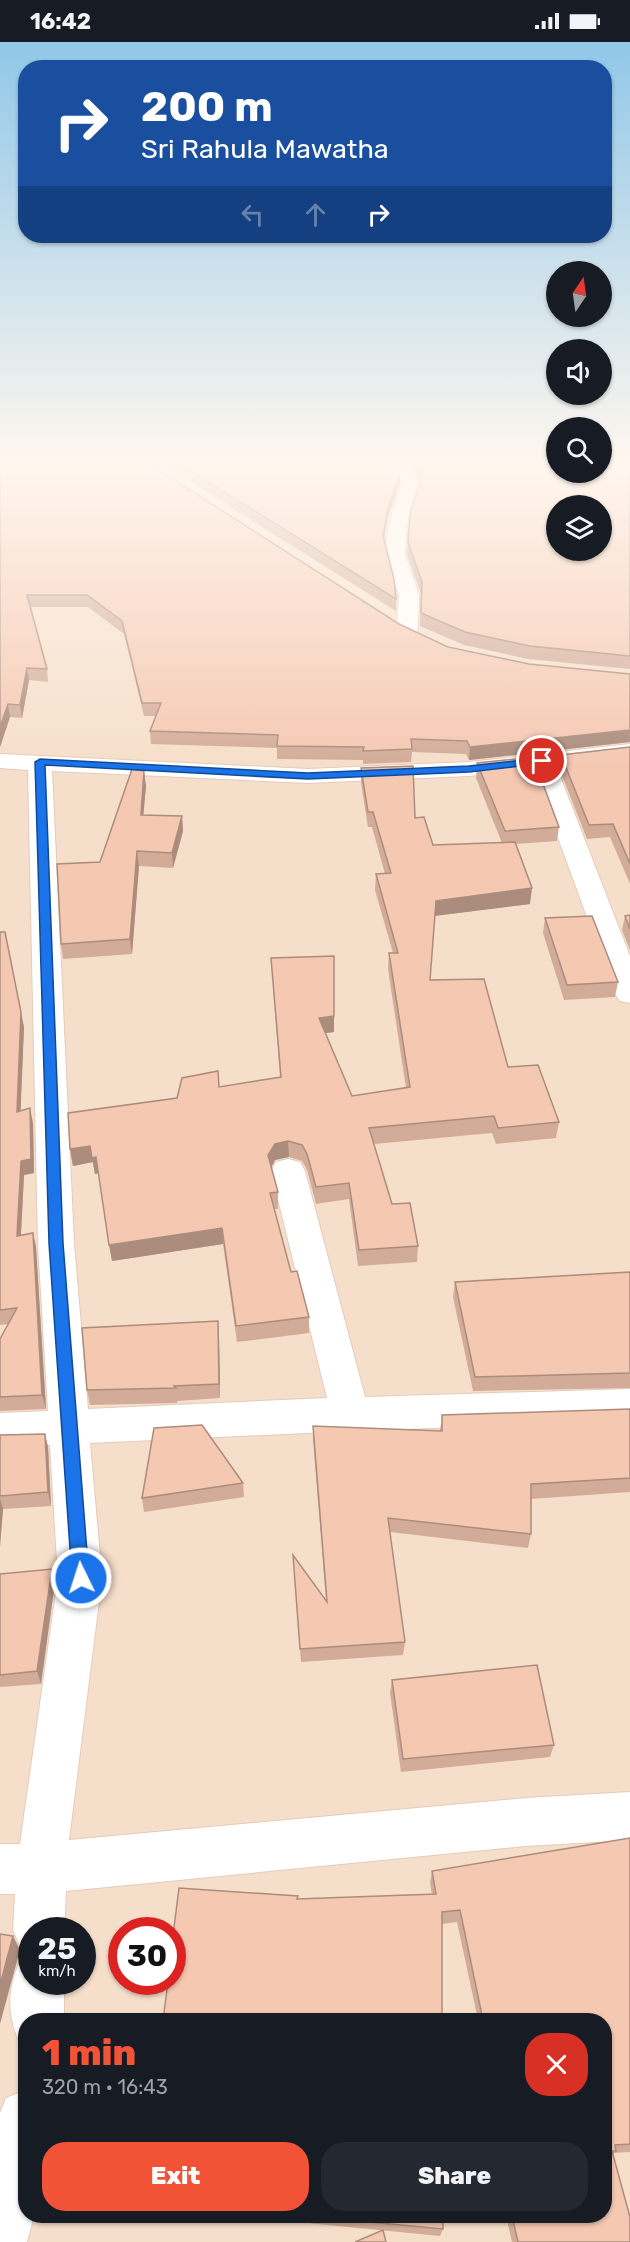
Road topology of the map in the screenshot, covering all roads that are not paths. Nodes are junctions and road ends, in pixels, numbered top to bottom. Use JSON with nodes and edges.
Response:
{"nodes":[{"id":1,"x":398,"y":563,"type":"edge"},
{"id":2,"x":387,"y":617,"type":"edge"},
{"id":3,"x":406,"y":630,"type":"junction"},
{"id":4,"x":426,"y":639,"type":"edge"},
{"id":5,"x":630,"y":751,"type":"edge"},
{"id":6,"x":0,"y":761,"type":"edge"},
{"id":7,"x":542,"y":761,"type":"junction"},
{"id":8,"x":40,"y":762,"type":"junction"},
{"id":9,"x":630,"y":994,"type":"edge"},
{"id":10,"x":288,"y":1171,"type":"dead end"},
{"id":11,"x":630,"y":1405,"type":"edge"},
{"id":12,"x":350,"y":1414,"type":"junction"},
{"id":13,"x":69,"y":1427,"type":"junction"},
{"id":14,"x":0,"y":1430,"type":"edge"},
{"id":15,"x":630,"y":1816,"type":"edge"},
{"id":16,"x":21,"y":1869,"type":"edge"},
{"id":17,"x":35,"y":1917,"type":"edge"},
{"id":18,"x":38,"y":1995,"type":"edge"},
{"id":19,"x":37,"y":2013,"type":"edge"},
{"id":20,"x":18,"y":2155,"type":"edge"},
{"id":21,"x":0,"y":2237,"type":"edge"}],
"edges":[{"from":1,"to":3,"type":"street"},
{"from":2,"to":3,"type":"street"},
{"from":3,"to":4,"type":"street"},
{"from":5,"to":7,"type":"street"},
{"from":6,"to":8,"type":"street"},
{"from":7,"to":8,"type":"street"},
{"from":7,"to":9,"type":"street"},
{"from":8,"to":13,"type":"street"},
{"from":10,"to":12,"type":"street"},
{"from":11,"to":12,"type":"street"},
{"from":12,"to":13,"type":"street"},
{"from":13,"to":14,"type":"street"},
{"from":13,"to":16,"type":"street"},
{"from":15,"to":16,"type":"street"},
{"from":16,"to":17,"type":"street"},
{"from":18,"to":19,"type":"street"},
{"from":20,"to":21,"type":"street"}]}
